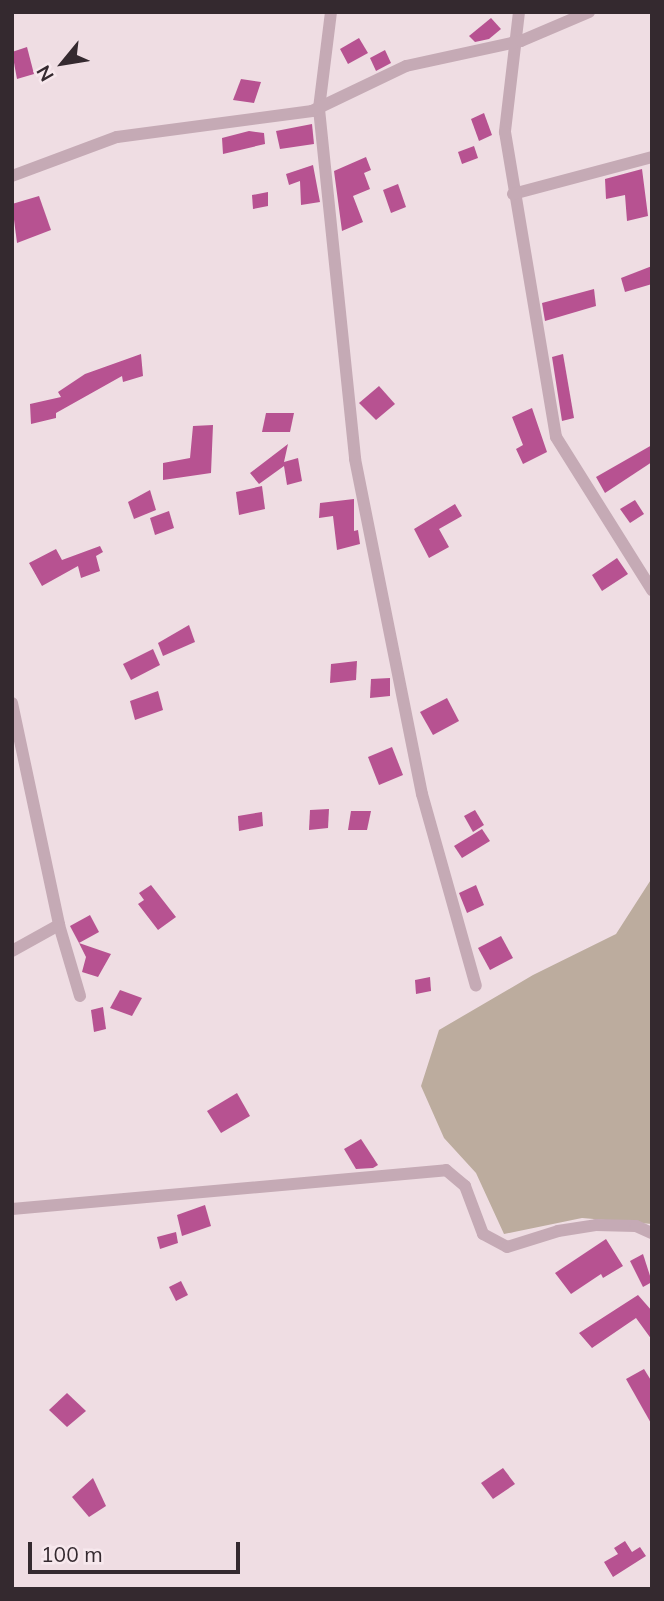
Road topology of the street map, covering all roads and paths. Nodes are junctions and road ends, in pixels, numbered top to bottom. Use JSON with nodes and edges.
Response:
{"nodes":[{"id":1,"x":331,"y":12,"type":"edge"},
{"id":2,"x":519,"y":12,"type":"edge"},
{"id":3,"x":589,"y":12,"type":"edge"},
{"id":4,"x":516,"y":42,"type":"junction"},
{"id":5,"x":319,"y":108,"type":"junction"},
{"id":6,"x":652,"y":157,"type":"edge"},
{"id":7,"x":12,"y":176,"type":"edge"},
{"id":8,"x":513,"y":194,"type":"junction"},
{"id":9,"x":652,"y":590,"type":"edge"},
{"id":10,"x":12,"y":703,"type":"edge"},
{"id":11,"x":59,"y":925,"type":"junction"},
{"id":12,"x":12,"y":951,"type":"edge"},
{"id":13,"x":476,"y":986,"type":"dead end"},
{"id":14,"x":80,"y":996,"type":"dead end"},
{"id":15,"x":12,"y":1209,"type":"edge"},
{"id":16,"x":652,"y":1233,"type":"edge"}],
"edges":[{"from":1,"to":5,"type":"street"},
{"from":2,"to":4,"type":"street"},
{"from":3,"to":4,"type":"street"},
{"from":4,"to":5,"type":"street"},
{"from":4,"to":8,"type":"street"},
{"from":5,"to":7,"type":"street"},
{"from":5,"to":13,"type":"street"},
{"from":6,"to":8,"type":"street"},
{"from":8,"to":9,"type":"street"},
{"from":10,"to":11,"type":"street"},
{"from":11,"to":12,"type":"street"},
{"from":11,"to":14,"type":"street"},
{"from":15,"to":16,"type":"street"}]}
